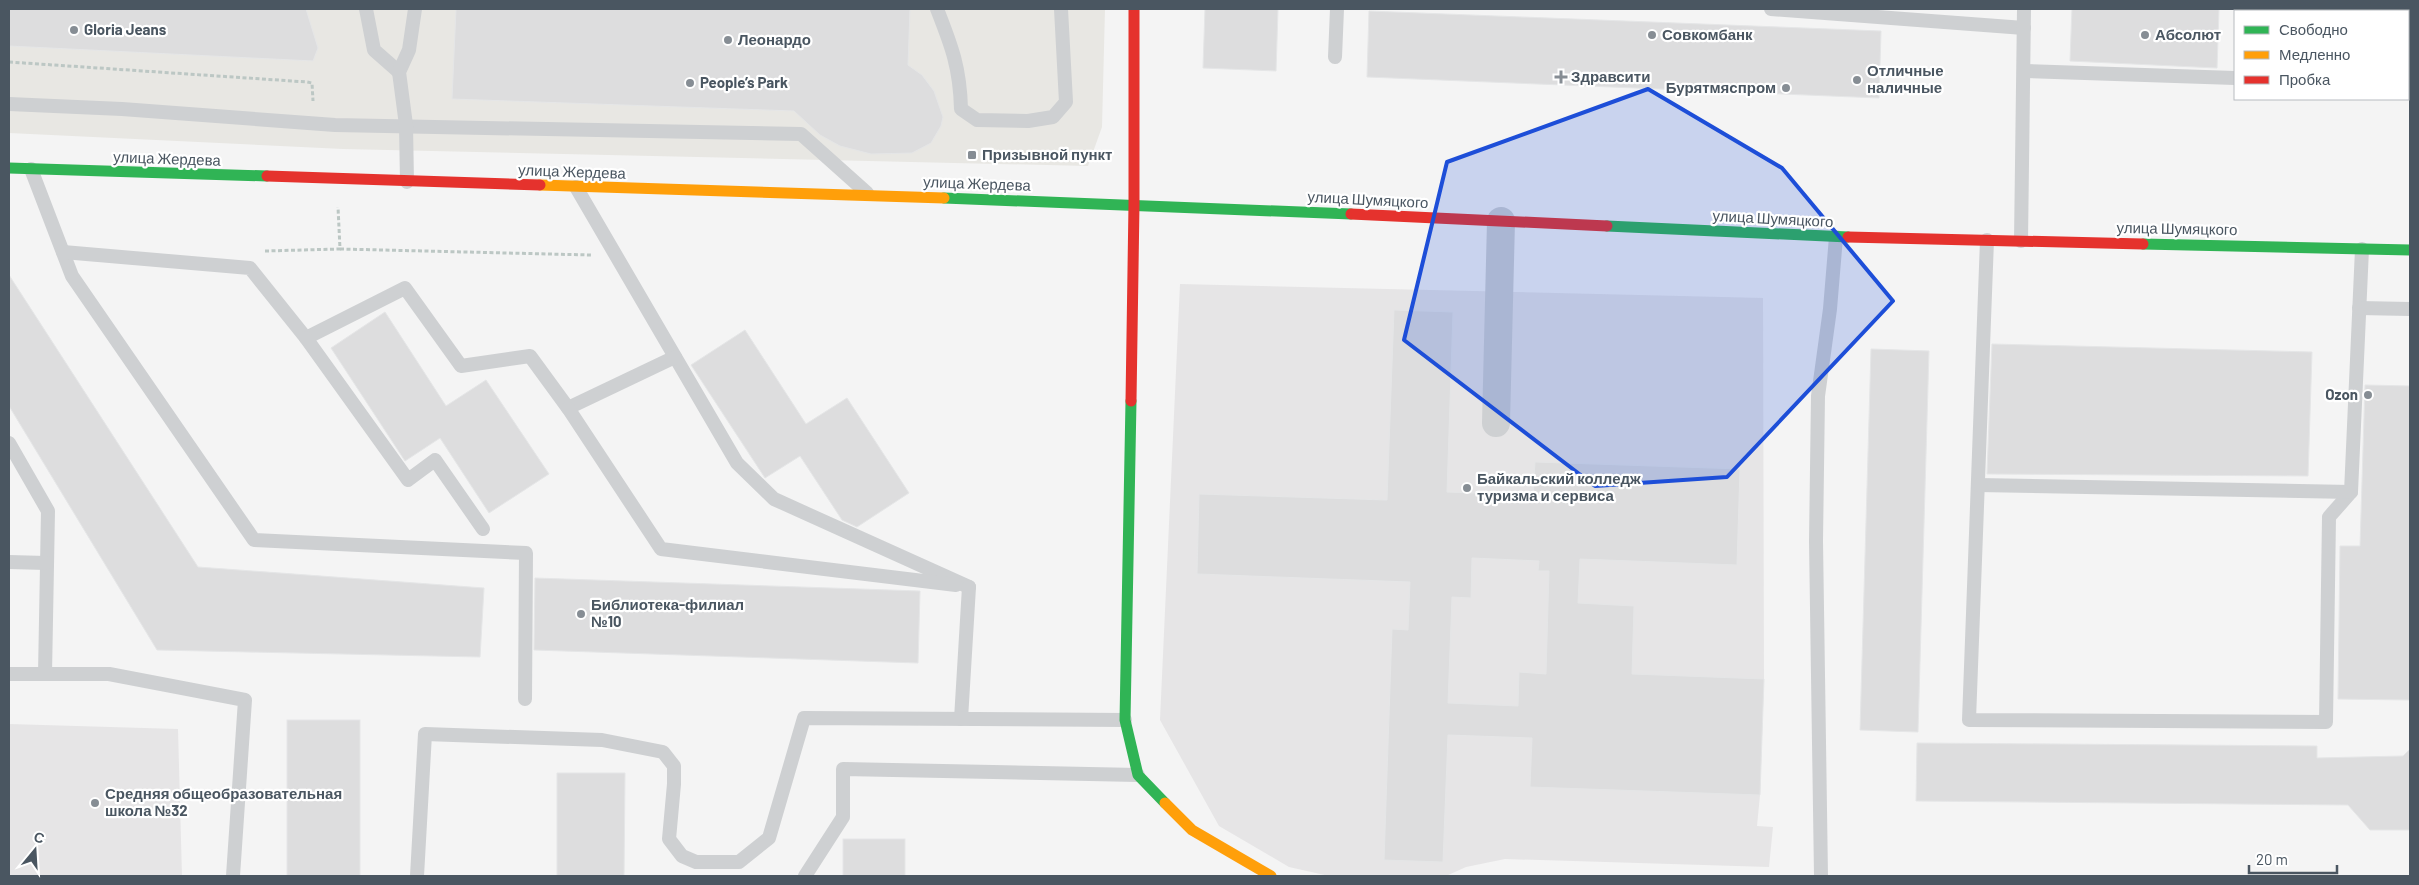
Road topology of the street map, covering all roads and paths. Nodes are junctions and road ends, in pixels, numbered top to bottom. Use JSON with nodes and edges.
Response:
{"nodes":[{"id":1,"x":366,"y":9,"type":"edge"},
{"id":2,"x":415,"y":9,"type":"edge"},
{"id":3,"x":937,"y":9,"type":"edge"},
{"id":4,"x":1061,"y":9,"type":"edge"},
{"id":5,"x":1134,"y":9,"type":"edge"},
{"id":6,"x":1337,"y":9,"type":"edge"},
{"id":7,"x":1771,"y":9,"type":"edge"},
{"id":8,"x":2024,"y":9,"type":"edge"},
{"id":9,"x":1852,"y":12,"type":"edge"},
{"id":10,"x":2024,"y":28,"type":"junction"},
{"id":11,"x":1336,"y":57,"type":"dead end"},
{"id":12,"x":2024,"y":71,"type":"junction"},
{"id":13,"x":399,"y":72,"type":"junction"},
{"id":14,"x":2234,"y":78,"type":"edge"},
{"id":15,"x":9,"y":104,"type":"edge"},
{"id":16,"x":406,"y":125,"type":"junction"},
{"id":17,"x":9,"y":168,"type":"edge"},
{"id":18,"x":31,"y":169,"type":"junction"},
{"id":19,"x":407,"y":182,"type":"junction"},
{"id":20,"x":576,"y":187,"type":"junction"},
{"id":21,"x":871,"y":196,"type":"junction"},
{"id":22,"x":1134,"y":204,"type":"junction"},
{"id":23,"x":1501,"y":221,"type":"junction"},
{"id":24,"x":1836,"y":237,"type":"junction"},
{"id":25,"x":1987,"y":240,"type":"junction"},
{"id":26,"x":2021,"y":241,"type":"junction"},
{"id":27,"x":340,"y":249,"type":"dead end"},
{"id":28,"x":2362,"y":249,"type":"junction"},
{"id":29,"x":2410,"y":250,"type":"edge"},
{"id":30,"x":63,"y":252,"type":"junction"},
{"id":31,"x":616,"y":256,"type":"junction"},
{"id":32,"x":2359,"y":308,"type":"junction"},
{"id":33,"x":2410,"y":309,"type":"edge"},
{"id":34,"x":306,"y":338,"type":"junction"},
{"id":35,"x":675,"y":356,"type":"junction"},
{"id":36,"x":568,"y":408,"type":"junction"},
{"id":37,"x":1496,"y":423,"type":"dead end"},
{"id":38,"x":9,"y":443,"type":"edge"},
{"id":39,"x":1978,"y":485,"type":"junction"},
{"id":40,"x":2351,"y":492,"type":"junction"},
{"id":41,"x":484,"y":529,"type":"dead end"},
{"id":42,"x":9,"y":562,"type":"edge"},
{"id":43,"x":46,"y":563,"type":"junction"},
{"id":44,"x":969,"y":587,"type":"junction"},
{"id":45,"x":9,"y":674,"type":"edge"},
{"id":46,"x":45,"y":674,"type":"junction"},
{"id":47,"x":525,"y":699,"type":"dead end"},
{"id":48,"x":960,"y":719,"type":"junction"},
{"id":49,"x":1125,"y":720,"type":"junction"},
{"id":50,"x":1138,"y":775,"type":"junction"},
{"id":51,"x":233,"y":876,"type":"edge"},
{"id":52,"x":417,"y":876,"type":"edge"},
{"id":53,"x":805,"y":876,"type":"edge"},
{"id":54,"x":1270,"y":876,"type":"edge"},
{"id":55,"x":1821,"y":876,"type":"edge"}],
"edges":[{"from":1,"to":13,"type":"lane"},
{"from":2,"to":13,"type":"lane"},
{"from":3,"to":4,"type":"lane"},
{"from":5,"to":22,"type":"main road"},
{"from":6,"to":11,"type":"lane"},
{"from":7,"to":9,"type":"lane"},
{"from":8,"to":10,"type":"lane"},
{"from":9,"to":10,"type":"lane"},
{"from":10,"to":12,"type":"lane"},
{"from":12,"to":14,"type":"lane"},
{"from":12,"to":26,"type":"lane"},
{"from":13,"to":16,"type":"lane"},
{"from":15,"to":16,"type":"lane"},
{"from":16,"to":19,"type":"lane"},
{"from":16,"to":21,"type":"lane"},
{"from":17,"to":18,"type":"main road","name":"улица Жердева"},
{"from":18,"to":19,"type":"main road","name":"улица Жердева"},
{"from":18,"to":30,"type":"lane"},
{"from":19,"to":20,"type":"main road","name":"улица Жердева"},
{"from":20,"to":21,"type":"main road","name":"улица Жердева"},
{"from":20,"to":31,"type":"lane"},
{"from":21,"to":22,"type":"main road","name":"улица Жердева"},
{"from":22,"to":23,"type":"main road","name":"улица Шумяцкого"},
{"from":22,"to":49,"type":"main road"},
{"from":23,"to":24,"type":"main road","name":"улица Шумяцкого"},
{"from":23,"to":37,"type":"street"},
{"from":24,"to":25,"type":"main road","name":"улица Шумяцкого"},
{"from":24,"to":55,"type":"lane"},
{"from":25,"to":26,"type":"main road","name":"улица Шумяцкого"},
{"from":25,"to":39,"type":"lane"},
{"from":26,"to":28,"type":"main road","name":"улица Шумяцкого"},
{"from":27,"to":31,"type":"path"},
{"from":28,"to":29,"type":"main road","name":"улица Шумяцкого"},
{"from":28,"to":32,"type":"lane"},
{"from":30,"to":34,"type":"lane"},
{"from":30,"to":47,"type":"lane"},
{"from":31,"to":35,"type":"lane"},
{"from":32,"to":33,"type":"lane"},
{"from":32,"to":40,"type":"lane"},
{"from":34,"to":36,"type":"lane"},
{"from":34,"to":41,"type":"lane"},
{"from":35,"to":36,"type":"lane"},
{"from":35,"to":44,"type":"lane"},
{"from":36,"to":44,"type":"lane"},
{"from":38,"to":43,"type":"lane"},
{"from":39,"to":40,"type":"lane"},
{"from":39,"to":40,"type":"lane"},
{"from":42,"to":43,"type":"lane"},
{"from":43,"to":46,"type":"lane"},
{"from":44,"to":48,"type":"lane"},
{"from":45,"to":46,"type":"lane"},
{"from":46,"to":51,"type":"lane"},
{"from":48,"to":49,"type":"lane"},
{"from":48,"to":52,"type":"lane"},
{"from":49,"to":50,"type":"main road"},
{"from":50,"to":53,"type":"lane"},
{"from":50,"to":54,"type":"main road"}]}
